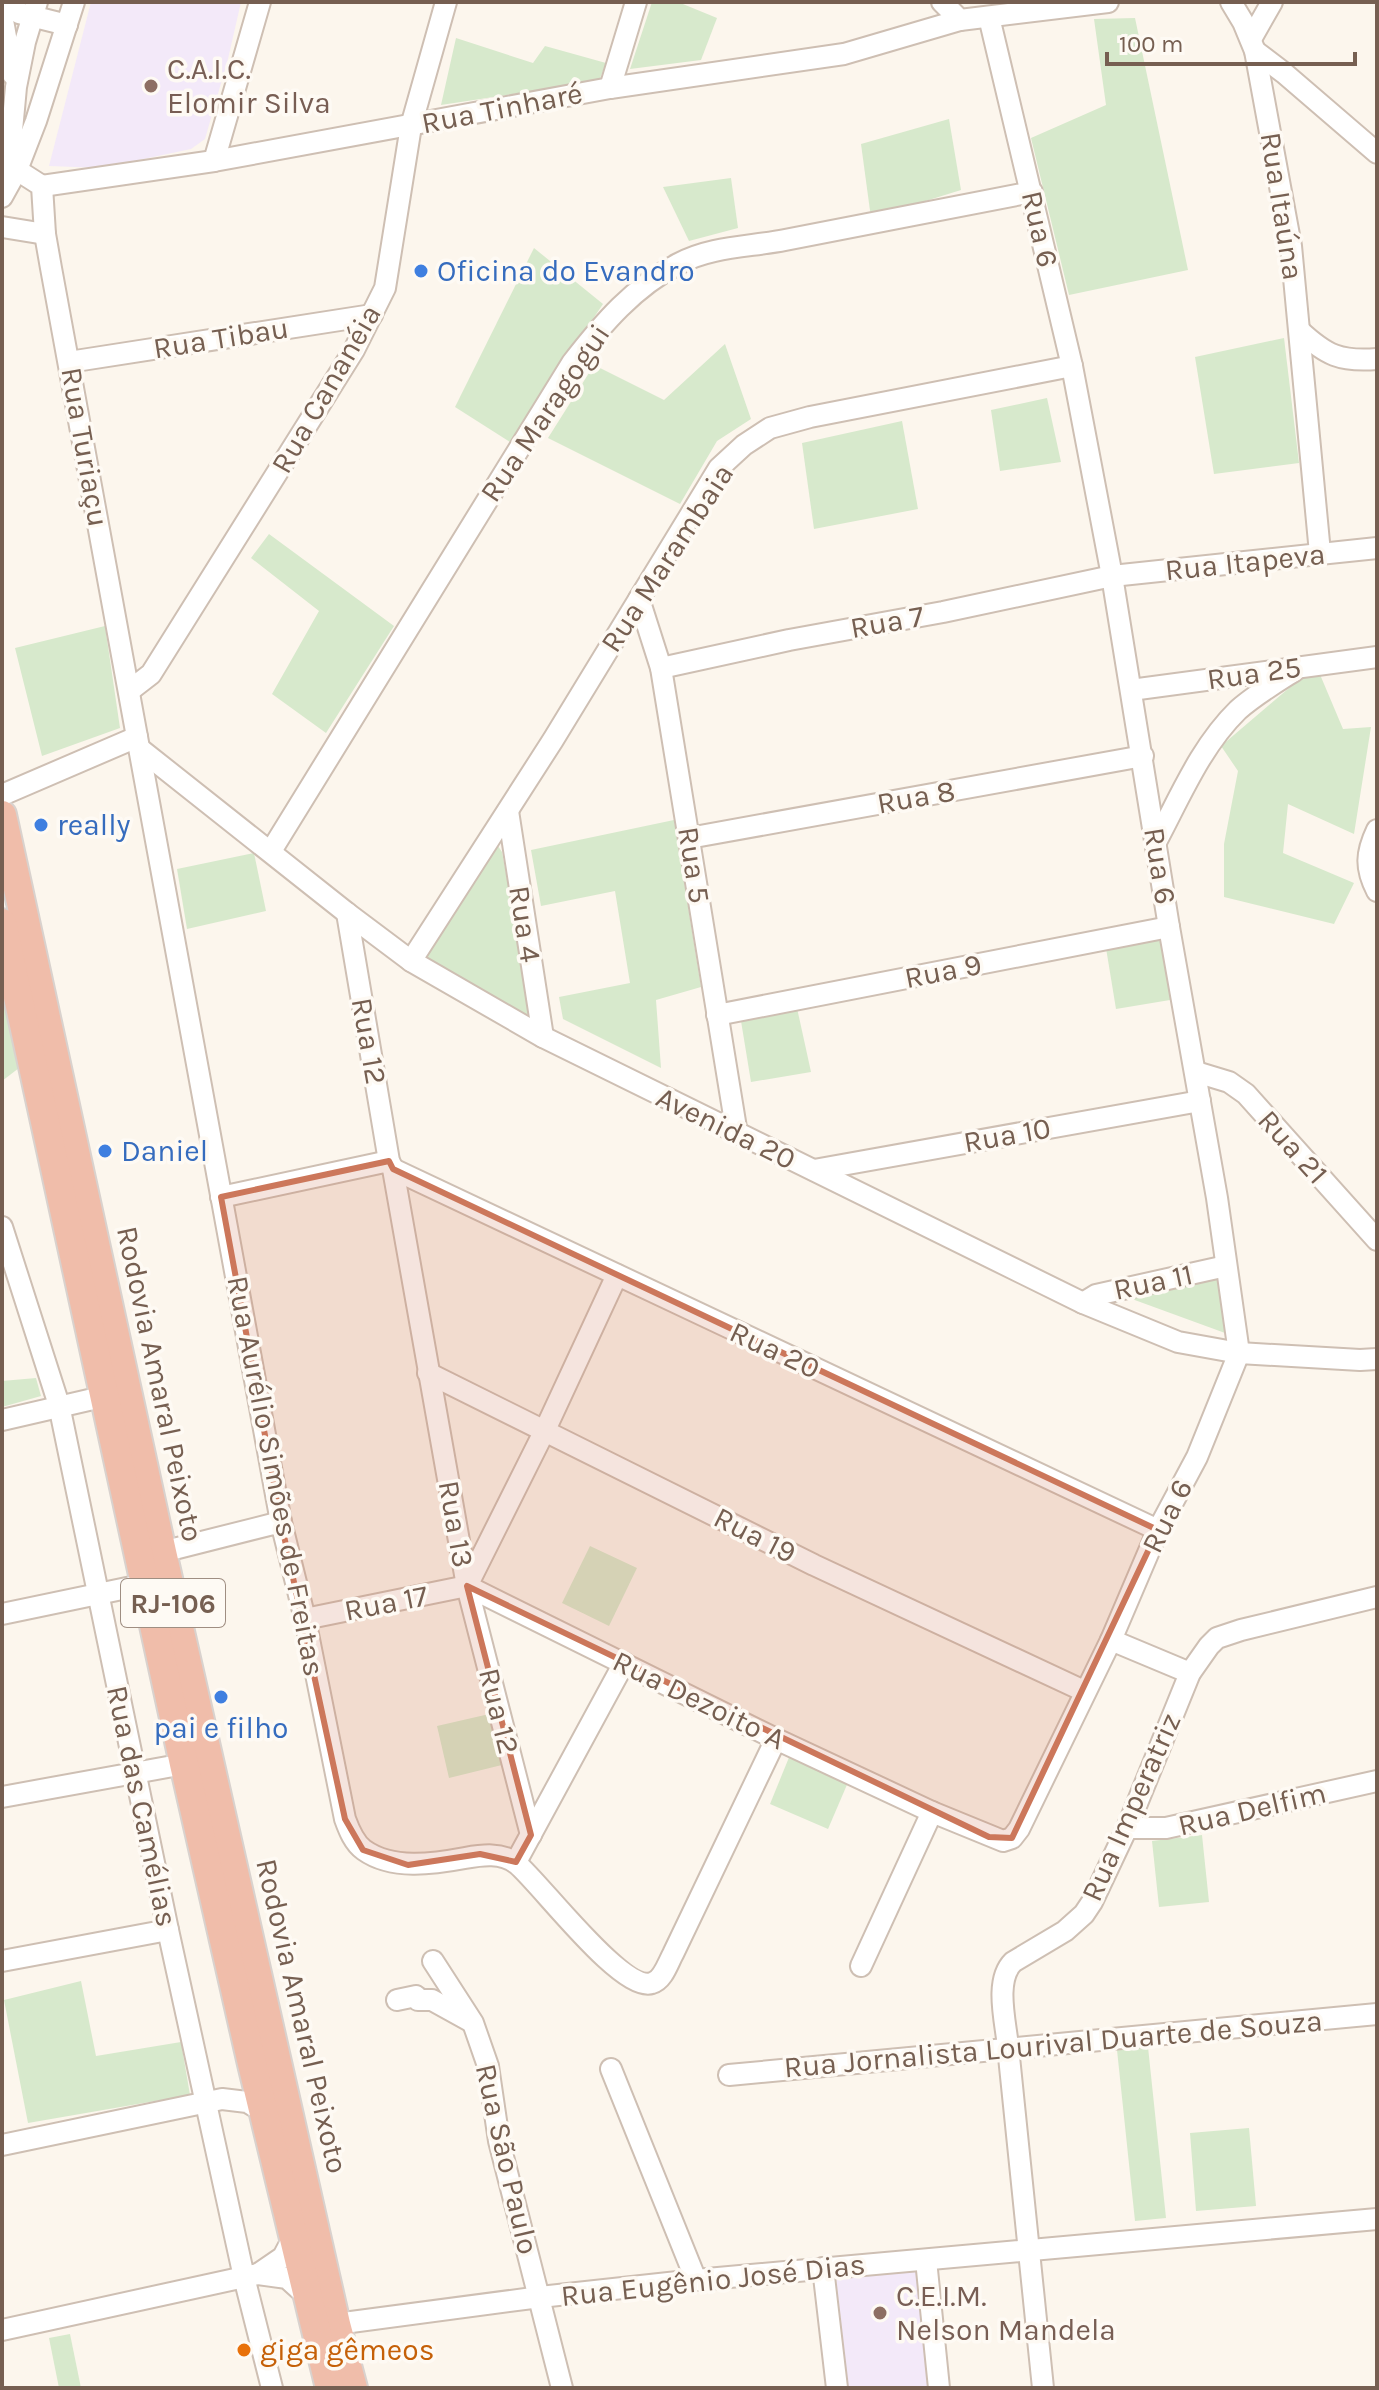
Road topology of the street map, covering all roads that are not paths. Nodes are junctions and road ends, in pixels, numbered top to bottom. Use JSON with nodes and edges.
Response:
{"nodes":[{"id":1,"x":74,"y":2,"type":"edge"},
{"id":2,"x":260,"y":2,"type":"edge"},
{"id":3,"x":446,"y":2,"type":"edge"},
{"id":4,"x":636,"y":2,"type":"edge"},
{"id":5,"x":942,"y":2,"type":"edge"},
{"id":6,"x":1108,"y":2,"type":"edge"},
{"id":7,"x":1231,"y":2,"type":"edge"},
{"id":8,"x":1272,"y":2,"type":"edge"},
{"id":9,"x":2,"y":3,"type":"edge"},
{"id":10,"x":35,"y":9,"type":"edge"},
{"id":11,"x":2,"y":15,"type":"edge"},
{"id":12,"x":989,"y":17,"type":"junction"},
{"id":13,"x":960,"y":20,"type":"junction"},
{"id":14,"x":67,"y":25,"type":"junction"},
{"id":15,"x":1253,"y":45,"type":"junction"},
{"id":16,"x":16,"y":87,"type":"junction"},
{"id":17,"x":610,"y":88,"type":"junction"},
{"id":18,"x":411,"y":126,"type":"junction"},
{"id":19,"x":1377,"y":153,"type":"edge"},
{"id":20,"x":214,"y":161,"type":"junction"},
{"id":21,"x":8,"y":184,"type":"edge"},
{"id":22,"x":42,"y":186,"type":"junction"},
{"id":23,"x":1032,"y":192,"type":"junction"},
{"id":24,"x":2,"y":227,"type":"edge"},
{"id":25,"x":45,"y":234,"type":"junction"},
{"id":26,"x":372,"y":315,"type":"junction"},
{"id":27,"x":1300,"y":331,"type":"junction"},
{"id":28,"x":1377,"y":359,"type":"edge"},
{"id":29,"x":69,"y":362,"type":"junction"},
{"id":30,"x":1072,"y":366,"type":"junction"},
{"id":31,"x":1377,"y":548,"type":"edge"},
{"id":32,"x":1320,"y":553,"type":"junction"},
{"id":33,"x":1112,"y":576,"type":"junction"},
{"id":34,"x":639,"y":599,"type":"junction"},
{"id":35,"x":1377,"y":657,"type":"edge"},
{"id":36,"x":1301,"y":666,"type":"junction"},
{"id":37,"x":661,"y":668,"type":"junction"},
{"id":38,"x":1131,"y":690,"type":"junction"},
{"id":39,"x":129,"y":691,"type":"junction"},
{"id":40,"x":139,"y":743,"type":"junction"},
{"id":41,"x":1143,"y":756,"type":"junction"},
{"id":42,"x":2,"y":795,"type":"edge"},
{"id":43,"x":508,"y":811,"type":"junction"},
{"id":44,"x":2,"y":815,"type":"edge"},
{"id":45,"x":1377,"y":830,"type":"edge"},
{"id":46,"x":689,"y":838,"type":"junction"},
{"id":47,"x":1156,"y":842,"type":"junction"},
{"id":48,"x":271,"y":851,"type":"junction"},
{"id":49,"x":1377,"y":891,"type":"edge"},
{"id":50,"x":347,"y":913,"type":"junction"},
{"id":51,"x":2,"y":923,"type":"edge"},
{"id":52,"x":1169,"y":927,"type":"junction"},
{"id":53,"x":411,"y":961,"type":"junction"},
{"id":54,"x":717,"y":1015,"type":"junction"},
{"id":55,"x":543,"y":1037,"type":"junction"},
{"id":56,"x":1196,"y":1072,"type":"junction"},
{"id":57,"x":1200,"y":1101,"type":"junction"},
{"id":58,"x":737,"y":1134,"type":"junction"},
{"id":59,"x":391,"y":1165,"type":"junction"},
{"id":60,"x":814,"y":1170,"type":"junction"},
{"id":61,"x":221,"y":1197,"type":"junction"},
{"id":62,"x":2,"y":1227,"type":"edge"},
{"id":63,"x":1377,"y":1240,"type":"edge"},
{"id":64,"x":1226,"y":1266,"type":"junction"},
{"id":65,"x":617,"y":1275,"type":"junction"},
{"id":66,"x":1083,"y":1303,"type":"junction"},
{"id":67,"x":1239,"y":1353,"type":"junction"},
{"id":68,"x":1377,"y":1359,"type":"edge"},
{"id":69,"x":428,"y":1373,"type":"junction"},
{"id":70,"x":106,"y":1396,"type":"junction"},
{"id":71,"x":59,"y":1405,"type":"junction"},
{"id":72,"x":2,"y":1420,"type":"edge"},
{"id":73,"x":545,"y":1430,"type":"junction"},
{"id":74,"x":281,"y":1522,"type":"junction"},
{"id":75,"x":1158,"y":1530,"type":"junction"},
{"id":76,"x":162,"y":1552,"type":"junction"},
{"id":77,"x":146,"y":1584,"type":"junction"},
{"id":78,"x":467,"y":1586,"type":"junction"},
{"id":79,"x":97,"y":1594,"type":"junction"},
{"id":80,"x":1377,"y":1597,"type":"edge"},
{"id":81,"x":2,"y":1614,"type":"edge"},
{"id":82,"x":305,"y":1619,"type":"junction"},
{"id":83,"x":1111,"y":1640,"type":"junction"},
{"id":84,"x":624,"y":1663,"type":"junction"},
{"id":85,"x":1190,"y":1673,"type":"junction"},
{"id":86,"x":1084,"y":1691,"type":"junction"},
{"id":87,"x":776,"y":1739,"type":"junction"},
{"id":88,"x":184,"y":1764,"type":"junction"},
{"id":89,"x":136,"y":1773,"type":"junction"},
{"id":90,"x":1377,"y":1781,"type":"edge"},
{"id":91,"x":2,"y":1797,"type":"edge"},
{"id":92,"x":932,"y":1812,"type":"junction"},
{"id":93,"x":1127,"y":1828,"type":"junction"},
{"id":94,"x":531,"y":1835,"type":"junction"},
{"id":95,"x":516,"y":1862,"type":"junction"},
{"id":96,"x":168,"y":1930,"type":"junction"},
{"id":97,"x":2,"y":1961,"type":"edge"},
{"id":98,"x":433,"y":1961,"type":"dead end"},
{"id":99,"x":861,"y":1966,"type":"dead end"},
{"id":100,"x":397,"y":2000,"type":"dead end"},
{"id":101,"x":1377,"y":2014,"type":"edge"},
{"id":102,"x":473,"y":2023,"type":"junction"},
{"id":103,"x":1008,"y":2047,"type":"junction"},
{"id":104,"x":252,"y":2064,"type":"junction"},
{"id":105,"x":611,"y":2069,"type":"dead end"},
{"id":106,"x":729,"y":2075,"type":"dead end"},
{"id":107,"x":214,"y":2100,"type":"junction"},
{"id":108,"x":264,"y":2112,"type":"junction"},
{"id":109,"x":2,"y":2145,"type":"edge"},
{"id":110,"x":1377,"y":2219,"type":"edge"},
{"id":111,"x":293,"y":2238,"type":"junction"},
{"id":112,"x":1030,"y":2251,"type":"junction"},
{"id":113,"x":926,"y":2260,"type":"junction"},
{"id":114,"x":823,"y":2268,"type":"junction"},
{"id":115,"x":251,"y":2275,"type":"junction"},
{"id":116,"x":696,"y":2280,"type":"junction"},
{"id":117,"x":307,"y":2296,"type":"junction"},
{"id":118,"x":540,"y":2297,"type":"junction"},
{"id":119,"x":336,"y":2324,"type":"junction"},
{"id":120,"x":2,"y":2330,"type":"edge"},
{"id":121,"x":272,"y":2388,"type":"edge"},
{"id":122,"x":330,"y":2388,"type":"edge"},
{"id":123,"x":353,"y":2388,"type":"edge"},
{"id":124,"x":562,"y":2388,"type":"edge"},
{"id":125,"x":837,"y":2388,"type":"edge"},
{"id":126,"x":939,"y":2388,"type":"edge"},
{"id":127,"x":1043,"y":2388,"type":"edge"}],
"edges":[{"from":1,"to":14,"type":"street"},
{"from":2,"to":20,"type":"street"},
{"from":3,"to":18,"type":"street","name":"Rua Cananéia"},
{"from":4,"to":17,"type":"street"},
{"from":5,"to":13,"type":"street"},
{"from":6,"to":12,"type":"street"},
{"from":7,"to":15,"type":"street","name":"Rua Itaúna"},
{"from":8,"to":15,"type":"street"},
{"from":9,"to":10,"type":"street"},
{"from":10,"to":14,"type":"street"},
{"from":10,"to":16,"type":"street"},
{"from":11,"to":16,"type":"street"},
{"from":12,"to":13,"type":"street"},
{"from":12,"to":23,"type":"street","name":"Rua 6"},
{"from":13,"to":17,"type":"street","name":"Rua Tinharé"},
{"from":14,"to":21,"type":"street"},
{"from":15,"to":19,"type":"street"},
{"from":15,"to":27,"type":"street","name":"Rua Itaúna"},
{"from":16,"to":21,"type":"street"},
{"from":17,"to":18,"type":"street","name":"Rua Tinharé"},
{"from":18,"to":20,"type":"street","name":"Rua Tinharé"},
{"from":18,"to":26,"type":"street","name":"Rua Cananéia"},
{"from":20,"to":22,"type":"street","name":"Rua Tinharé"},
{"from":21,"to":22,"type":"street"},
{"from":22,"to":25,"type":"street","name":"Rua Turiaçu"},
{"from":23,"to":30,"type":"street","name":"Rua 6"},
{"from":23,"to":48,"type":"street","name":"Rua Maragogui"},
{"from":24,"to":25,"type":"street"},
{"from":25,"to":29,"type":"street","name":"Rua Turiaçu"},
{"from":26,"to":29,"type":"street","name":"Rua Tibau"},
{"from":26,"to":39,"type":"street","name":"Rua Cananéia"},
{"from":27,"to":28,"type":"street"},
{"from":27,"to":32,"type":"street","name":"Rua Itaúna"},
{"from":29,"to":39,"type":"street","name":"Rua Turiaçu"},
{"from":30,"to":33,"type":"street","name":"Rua 6"},
{"from":30,"to":34,"type":"street","name":"Rua Marambaia"},
{"from":31,"to":32,"type":"street","name":"Rua Itapeva"},
{"from":32,"to":33,"type":"street","name":"Rua Itapeva"},
{"from":33,"to":37,"type":"street","name":"Rua 7"},
{"from":33,"to":38,"type":"street","name":"Rua 6"},
{"from":34,"to":37,"type":"street","name":"Rua 5"},
{"from":34,"to":43,"type":"street","name":"Rua Marambaia"},
{"from":35,"to":36,"type":"street","name":"Rua 25"},
{"from":36,"to":38,"type":"street","name":"Rua 25"},
{"from":36,"to":47,"type":"street"},
{"from":37,"to":46,"type":"street","name":"Rua 5"},
{"from":38,"to":41,"type":"street","name":"Rua 6"},
{"from":39,"to":40,"type":"street","name":"Rua Turiaçu"},
{"from":40,"to":42,"type":"street"},
{"from":40,"to":48,"type":"street","name":"Avenida 20"},
{"from":40,"to":61,"type":"street","name":"Rua Aurélio Simões de Freitas"},
{"from":41,"to":46,"type":"street","name":"Rua 8"},
{"from":41,"to":47,"type":"street","name":"Rua 6"},
{"from":43,"to":53,"type":"street","name":"Rua Marambaia"},
{"from":43,"to":55,"type":"street","name":"Rua 4"},
{"from":44,"to":76,"type":"highway","name":"Rodovia Amaral Peixoto","number":"RJ-106"},
{"from":45,"to":49,"type":"street"},
{"from":46,"to":54,"type":"street","name":"Rua 5"},
{"from":47,"to":52,"type":"street","name":"Rua 6"},
{"from":48,"to":50,"type":"street","name":"Avenida 20"},
{"from":50,"to":53,"type":"street","name":"Avenida 20"},
{"from":50,"to":59,"type":"street","name":"Rua 12"},
{"from":51,"to":70,"type":"highway","name":"Rodovia Amaral Peixoto","number":"RJ-106"},
{"from":52,"to":54,"type":"street","name":"Rua 9"},
{"from":52,"to":56,"type":"street","name":"Rua 6"},
{"from":53,"to":55,"type":"street","name":"Avenida 20"},
{"from":54,"to":58,"type":"street","name":"Rua 5"},
{"from":55,"to":58,"type":"street","name":"Avenida 20"},
{"from":56,"to":57,"type":"street","name":"Rua 6"},
{"from":56,"to":63,"type":"street","name":"Rua 21"},
{"from":57,"to":60,"type":"street","name":"Rua 10"},
{"from":57,"to":64,"type":"street","name":"Rua 6"},
{"from":58,"to":60,"type":"street","name":"Avenida 20"},
{"from":59,"to":61,"type":"street"},
{"from":59,"to":65,"type":"street","name":"Rua 20"},
{"from":59,"to":69,"type":"street","name":"Rua 13"},
{"from":60,"to":66,"type":"street","name":"Avenida 20"},
{"from":61,"to":74,"type":"street","name":"Rua Aurélio Simões de Freitas"},
{"from":62,"to":71,"type":"street","name":"Rua das Camélias"},
{"from":64,"to":66,"type":"street","name":"Rua 11"},
{"from":64,"to":67,"type":"street","name":"Rua 6"},
{"from":65,"to":73,"type":"street","name":"Rua 13"},
{"from":65,"to":75,"type":"street","name":"Rua 20"},
{"from":66,"to":67,"type":"street","name":"Avenida 20"},
{"from":67,"to":68,"type":"street","name":"Avenida 20"},
{"from":67,"to":75,"type":"street","name":"Rua 6"},
{"from":69,"to":73,"type":"street","name":"Rua 19"},
{"from":69,"to":78,"type":"street","name":"Rua 13"},
{"from":70,"to":71,"type":"street"},
{"from":70,"to":77,"type":"highway","name":"Rodovia Amaral Peixoto","number":"RJ-106"},
{"from":71,"to":72,"type":"street"},
{"from":71,"to":79,"type":"street","name":"Rua das Camélias"},
{"from":73,"to":78,"type":"street","name":"Rua 13"},
{"from":73,"to":86,"type":"street","name":"Rua 19"},
{"from":74,"to":76,"type":"street"},
{"from":74,"to":82,"type":"street","name":"Rua Aurélio Simões de Freitas"},
{"from":75,"to":83,"type":"street","name":"Rua 6"},
{"from":76,"to":119,"type":"highway","name":"Rodovia Amaral Peixoto","number":"RJ-106"},
{"from":77,"to":79,"type":"street"},
{"from":77,"to":88,"type":"highway","name":"Rodovia Amaral Peixoto","number":"RJ-106"},
{"from":78,"to":82,"type":"street","name":"Rua 17"},
{"from":78,"to":84,"type":"street","name":"Rua Dezoito A"},
{"from":78,"to":94,"type":"street","name":"Rua 12"},
{"from":79,"to":81,"type":"street"},
{"from":79,"to":89,"type":"street","name":"Rua das Camélias"},
{"from":80,"to":85,"type":"street","name":"Rua Imperatriz"},
{"from":82,"to":95,"type":"street","name":"Rua Aurélio Simões de Freitas"},
{"from":83,"to":85,"type":"street"},
{"from":83,"to":86,"type":"street","name":"Rua 6"},
{"from":84,"to":87,"type":"street","name":"Rua Dezoito A"},
{"from":84,"to":94,"type":"street"},
{"from":85,"to":93,"type":"street","name":"Rua Imperatriz"},
{"from":86,"to":92,"type":"street","name":"Rua Dezoito A"},
{"from":87,"to":92,"type":"street","name":"Rua Dezoito A"},
{"from":87,"to":95,"type":"street"},
{"from":88,"to":89,"type":"street"},
{"from":88,"to":104,"type":"highway","name":"Rodovia Amaral Peixoto","number":"RJ-106"},
{"from":89,"to":91,"type":"street"},
{"from":89,"to":96,"type":"street","name":"Rua das Camélias"},
{"from":90,"to":93,"type":"street","name":"Rua Delfim"},
{"from":92,"to":99,"type":"street"},
{"from":93,"to":103,"type":"street","name":"Rua Imperatriz"},
{"from":94,"to":95,"type":"street"},
{"from":96,"to":97,"type":"street"},
{"from":96,"to":107,"type":"street","name":"Rua das Camélias"},
{"from":98,"to":102,"type":"street","name":"Rua São Paulo"},
{"from":100,"to":102,"type":"street","name":"Rua São Paulo"},
{"from":101,"to":103,"type":"street","name":"Rua Jornalista Lourival Duarte de Souza"},
{"from":102,"to":118,"type":"street","name":"Rua São Paulo"},
{"from":103,"to":106,"type":"street","name":"Rua Jornalista Lourival Duarte de Souza"},
{"from":103,"to":112,"type":"street"},
{"from":104,"to":107,"type":"street"},
{"from":104,"to":108,"type":"highway","name":"Rodovia Amaral Peixoto","number":"RJ-106"},
{"from":105,"to":116,"type":"street"},
{"from":107,"to":108,"type":"street"},
{"from":107,"to":109,"type":"street"},
{"from":107,"to":115,"type":"street","name":"Rua das Camélias"},
{"from":108,"to":111,"type":"highway","name":"Rodovia Amaral Peixoto","number":"RJ-106"},
{"from":110,"to":112,"type":"street","name":"Rua Eugênio José Dias"},
{"from":111,"to":115,"type":"street"},
{"from":111,"to":117,"type":"highway","name":"Rodovia Amaral Peixoto","number":"RJ-106"},
{"from":112,"to":113,"type":"street","name":"Rua Eugênio José Dias"},
{"from":112,"to":127,"type":"street"},
{"from":113,"to":114,"type":"street","name":"Rua Eugênio José Dias"},
{"from":113,"to":126,"type":"street"},
{"from":114,"to":116,"type":"street","name":"Rua Eugênio José Dias"},
{"from":114,"to":125,"type":"street"},
{"from":115,"to":117,"type":"street"},
{"from":115,"to":120,"type":"street"},
{"from":115,"to":121,"type":"street","name":"Rua das Camélias"},
{"from":116,"to":118,"type":"street","name":"Rua Eugênio José Dias"},
{"from":117,"to":122,"type":"highway","name":"Rodovia Amaral Peixoto","number":"RJ-106"},
{"from":118,"to":119,"type":"street","name":"Rua Eugênio José Dias"},
{"from":118,"to":124,"type":"street","name":"Rua São Paulo"},
{"from":119,"to":123,"type":"highway","name":"Rodovia Amaral Peixoto","number":"RJ-106"}]}
